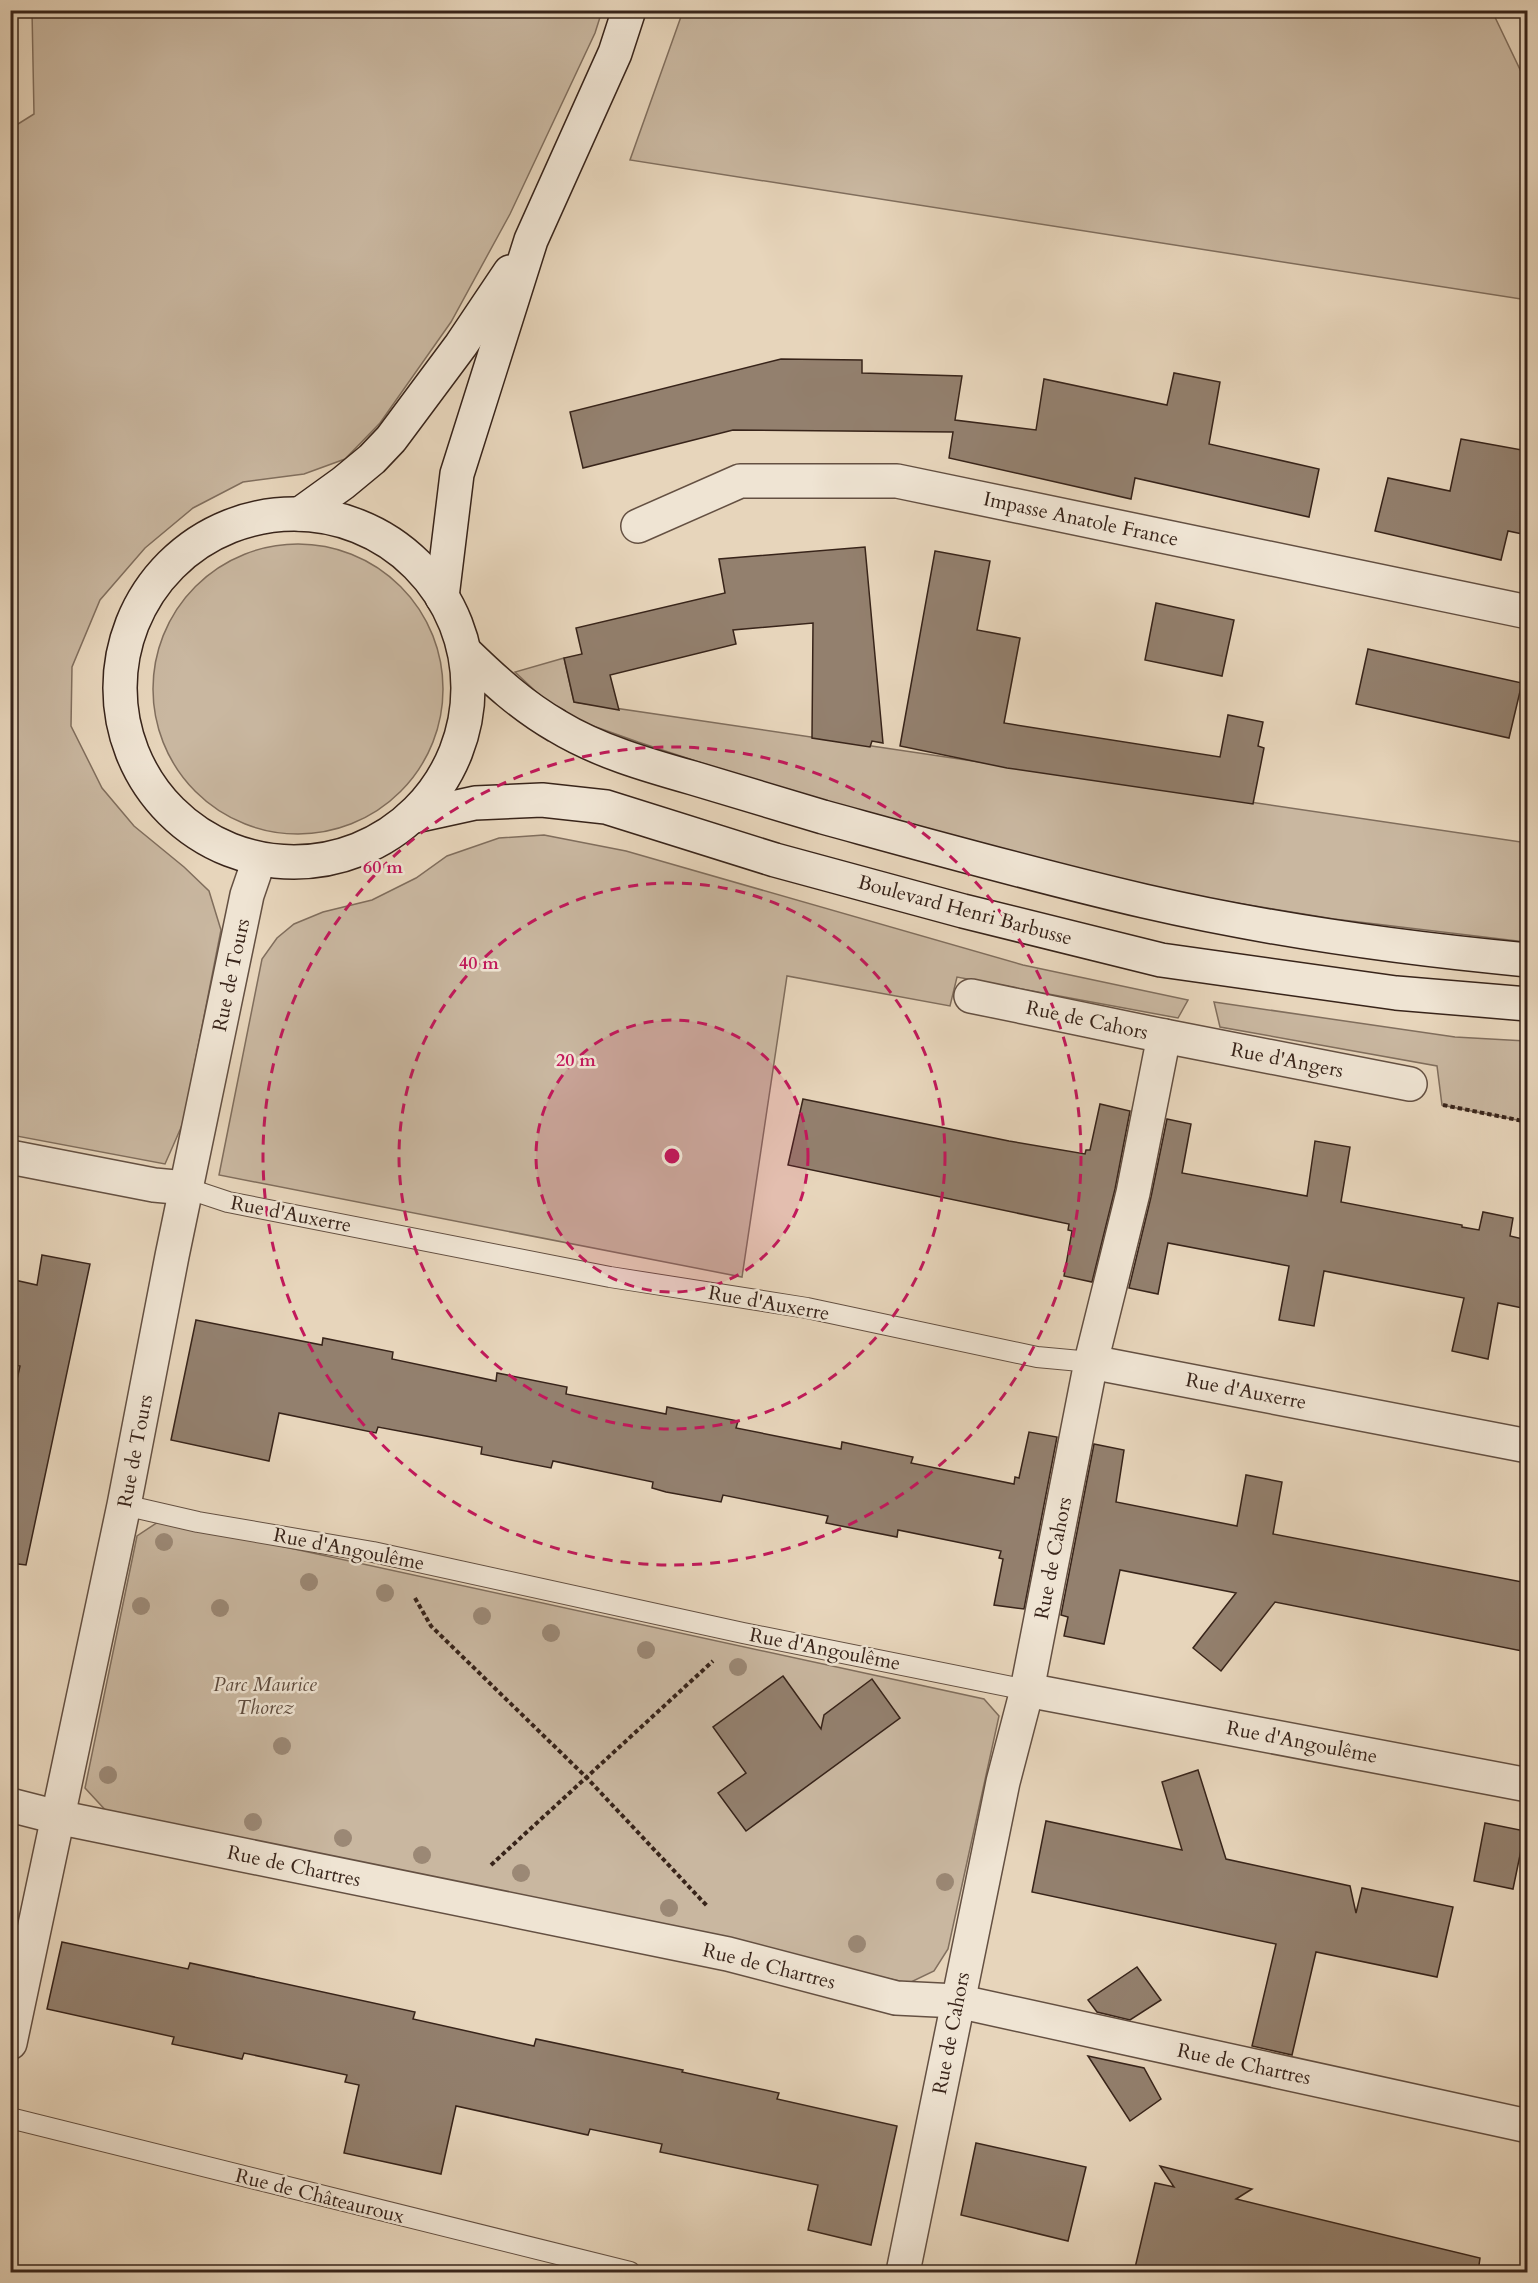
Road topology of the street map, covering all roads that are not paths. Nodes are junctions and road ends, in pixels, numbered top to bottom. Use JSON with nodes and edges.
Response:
{"nodes":[{"id":1,"x":629,"y":10,"type":"edge"},
{"id":2,"x":531,"y":240,"type":"junction"},
{"id":3,"x":300,"y":514,"type":"junction"},
{"id":4,"x":638,"y":526,"type":"dead end"},
{"id":5,"x":442,"y":597,"type":"junction"},
{"id":6,"x":1527,"y":612,"type":"edge"},
{"id":7,"x":465,"y":652,"type":"junction"},
{"id":8,"x":411,"y":818,"type":"junction"},
{"id":9,"x":259,"y":860,"type":"junction"},
{"id":10,"x":1527,"y":960,"type":"edge"},
{"id":11,"x":971,"y":996,"type":"dead end"},
{"id":12,"x":1527,"y":1004,"type":"edge"},
{"id":13,"x":1164,"y":1036,"type":"junction"},
{"id":14,"x":1410,"y":1084,"type":"road end"},
{"id":15,"x":10,"y":1157,"type":"edge"},
{"id":16,"x":186,"y":1188,"type":"junction"},
{"id":17,"x":1091,"y":1362,"type":"junction"},
{"id":18,"x":1527,"y":1446,"type":"edge"},
{"id":19,"x":124,"y":1505,"type":"junction"},
{"id":20,"x":1027,"y":1690,"type":"junction"},
{"id":21,"x":1527,"y":1785,"type":"edge"},
{"id":22,"x":10,"y":1805,"type":"edge"},
{"id":23,"x":57,"y":1817,"type":"junction"},
{"id":24,"x":957,"y":2001,"type":"junction"},
{"id":25,"x":10,"y":2043,"type":"edge"},
{"id":26,"x":10,"y":2118,"type":"edge"},
{"id":27,"x":1527,"y":2126,"type":"edge"},
{"id":28,"x":630,"y":2272,"type":"edge"},
{"id":29,"x":903,"y":2272,"type":"edge"}],
"edges":[{"from":1,"to":2,"type":"street"},
{"from":2,"to":3,"type":"street"},
{"from":2,"to":5,"type":"street"},
{"from":3,"to":5,"type":"street"},
{"from":3,"to":9,"type":"street"},
{"from":4,"to":6,"type":"street","name":"Impasse Anatole France"},
{"from":5,"to":7,"type":"street"},
{"from":7,"to":8,"type":"street"},
{"from":7,"to":10,"type":"street"},
{"from":8,"to":9,"type":"street"},
{"from":8,"to":12,"type":"street","name":"Boulevard Henri Barbusse"},
{"from":9,"to":16,"type":"street","name":"Rue de Tours"},
{"from":11,"to":13,"type":"street","name":"Rue de Cahors"},
{"from":13,"to":14,"type":"street","name":"Rue d'Angers"},
{"from":13,"to":17,"type":"street","name":"Rue de Cahors"},
{"from":15,"to":16,"type":"street","name":"Rue d'Auxerre"},
{"from":16,"to":17,"type":"lane","name":"Rue d'Auxerre"},
{"from":16,"to":19,"type":"street","name":"Rue de Tours"},
{"from":17,"to":18,"type":"street","name":"Rue d'Auxerre"},
{"from":17,"to":20,"type":"street","name":"Rue de Cahors"},
{"from":19,"to":20,"type":"lane","name":"Rue d'Angoulême"},
{"from":19,"to":23,"type":"street","name":"Rue de Tours"},
{"from":20,"to":21,"type":"street","name":"Rue d'Angoulême"},
{"from":20,"to":24,"type":"street","name":"Rue de Cahors"},
{"from":22,"to":23,"type":"street","name":"Rue de Chartres"},
{"from":23,"to":24,"type":"street","name":"Rue de Chartres"},
{"from":23,"to":25,"type":"street","name":"Rue de Tours"},
{"from":24,"to":27,"type":"street","name":"Rue de Chartres"},
{"from":24,"to":29,"type":"street","name":"Rue de Cahors"},
{"from":26,"to":28,"type":"lane","name":"Rue de Châteauroux"}]}
